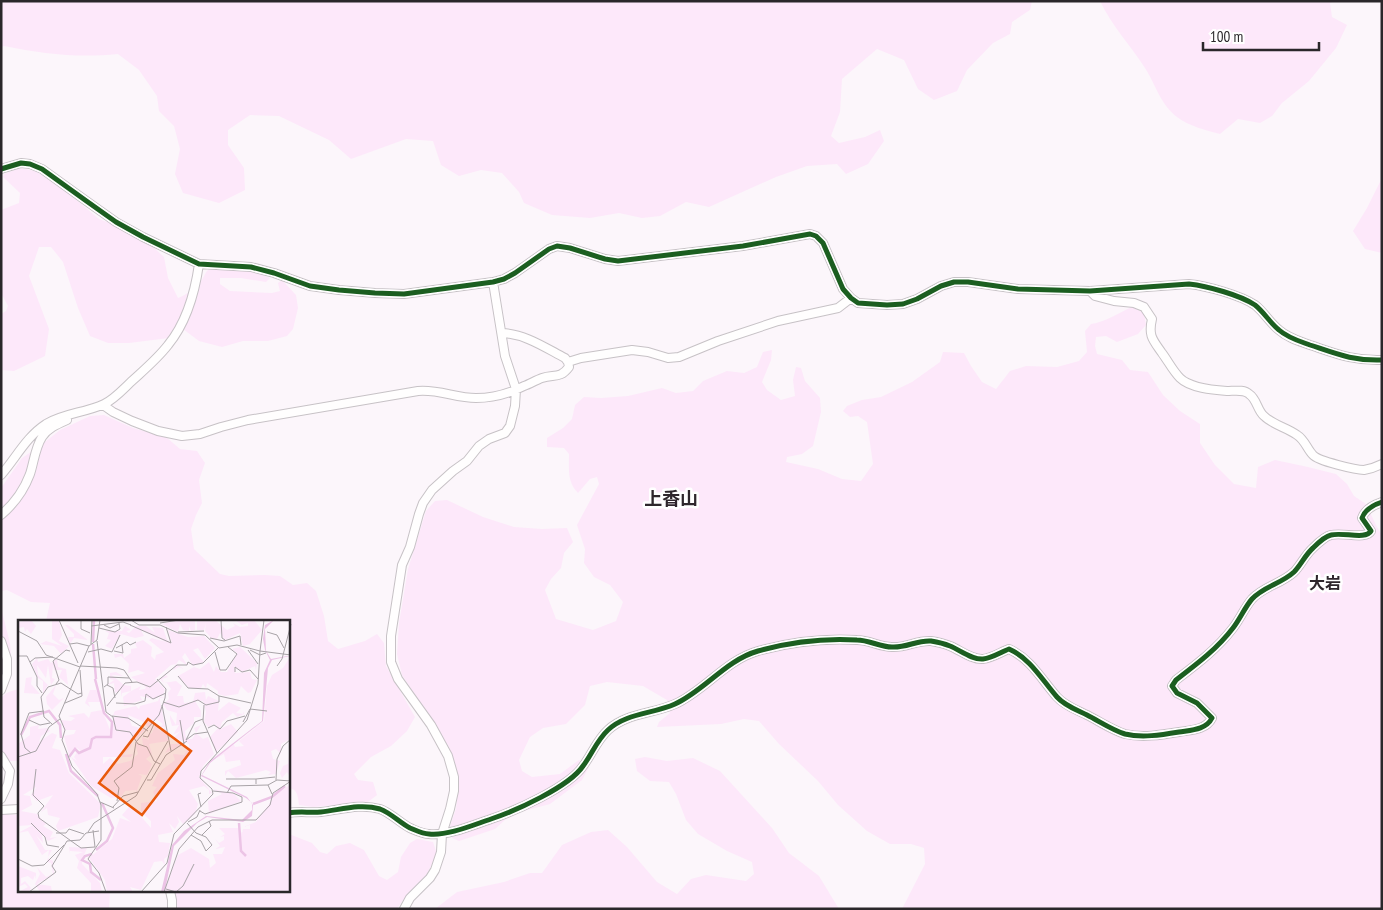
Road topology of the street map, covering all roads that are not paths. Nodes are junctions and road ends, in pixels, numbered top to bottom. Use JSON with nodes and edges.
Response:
{"nodes":[{"id":1,"x":1,"y":169,"type":"edge"},
{"id":2,"x":199,"y":264,"type":"junction"},
{"id":3,"x":494,"y":282,"type":"junction"},
{"id":4,"x":1090,"y":291,"type":"junction"},
{"id":5,"x":851,"y":298,"type":"junction"},
{"id":6,"x":502,"y":333,"type":"junction"},
{"id":7,"x":1382,"y":360,"type":"edge"},
{"id":8,"x":568,"y":362,"type":"junction"},
{"id":9,"x":516,"y":389,"type":"junction"},
{"id":10,"x":103,"y":404,"type":"junction"},
{"id":11,"x":79,"y":412,"type":"junction"},
{"id":12,"x":1382,"y":464,"type":"edge"},
{"id":13,"x":1,"y":475,"type":"edge"},
{"id":14,"x":1382,"y":502,"type":"edge"},
{"id":15,"x":1,"y":515,"type":"edge"},
{"id":16,"x":1,"y":641,"type":"edge"},
{"id":17,"x":1,"y":690,"type":"edge"},
{"id":18,"x":1,"y":756,"type":"edge"},
{"id":19,"x":15,"y":770,"type":"edge"},
{"id":20,"x":1,"y":799,"type":"edge"},
{"id":21,"x":18,"y":809,"type":"edge"},
{"id":22,"x":1,"y":810,"type":"edge"},
{"id":23,"x":290,"y":812,"type":"edge"},
{"id":24,"x":442,"y":834,"type":"junction"},
{"id":25,"x":170,"y":892,"type":"edge"},
{"id":26,"x":172,"y":909,"type":"edge"},
{"id":27,"x":404,"y":909,"type":"edge"}],
"edges":[{"from":1,"to":2,"type":"street"},
{"from":2,"to":3,"type":"street"},
{"from":2,"to":10,"type":"street"},
{"from":3,"to":5,"type":"street"},
{"from":3,"to":6,"type":"street"},
{"from":4,"to":5,"type":"street"},
{"from":4,"to":7,"type":"street"},
{"from":4,"to":12,"type":"street"},
{"from":5,"to":8,"type":"street"},
{"from":6,"to":8,"type":"street"},
{"from":6,"to":9,"type":"street"},
{"from":8,"to":9,"type":"street"},
{"from":9,"to":10,"type":"street"},
{"from":9,"to":24,"type":"street"},
{"from":10,"to":11,"type":"street"},
{"from":11,"to":13,"type":"street"},
{"from":11,"to":15,"type":"street"},
{"from":14,"to":24,"type":"street"},
{"from":16,"to":17,"type":"street"},
{"from":18,"to":19,"type":"street"},
{"from":19,"to":20,"type":"street"},
{"from":21,"to":22,"type":"street"},
{"from":23,"to":24,"type":"street"},
{"from":24,"to":27,"type":"street"},
{"from":25,"to":26,"type":"street"}]}
